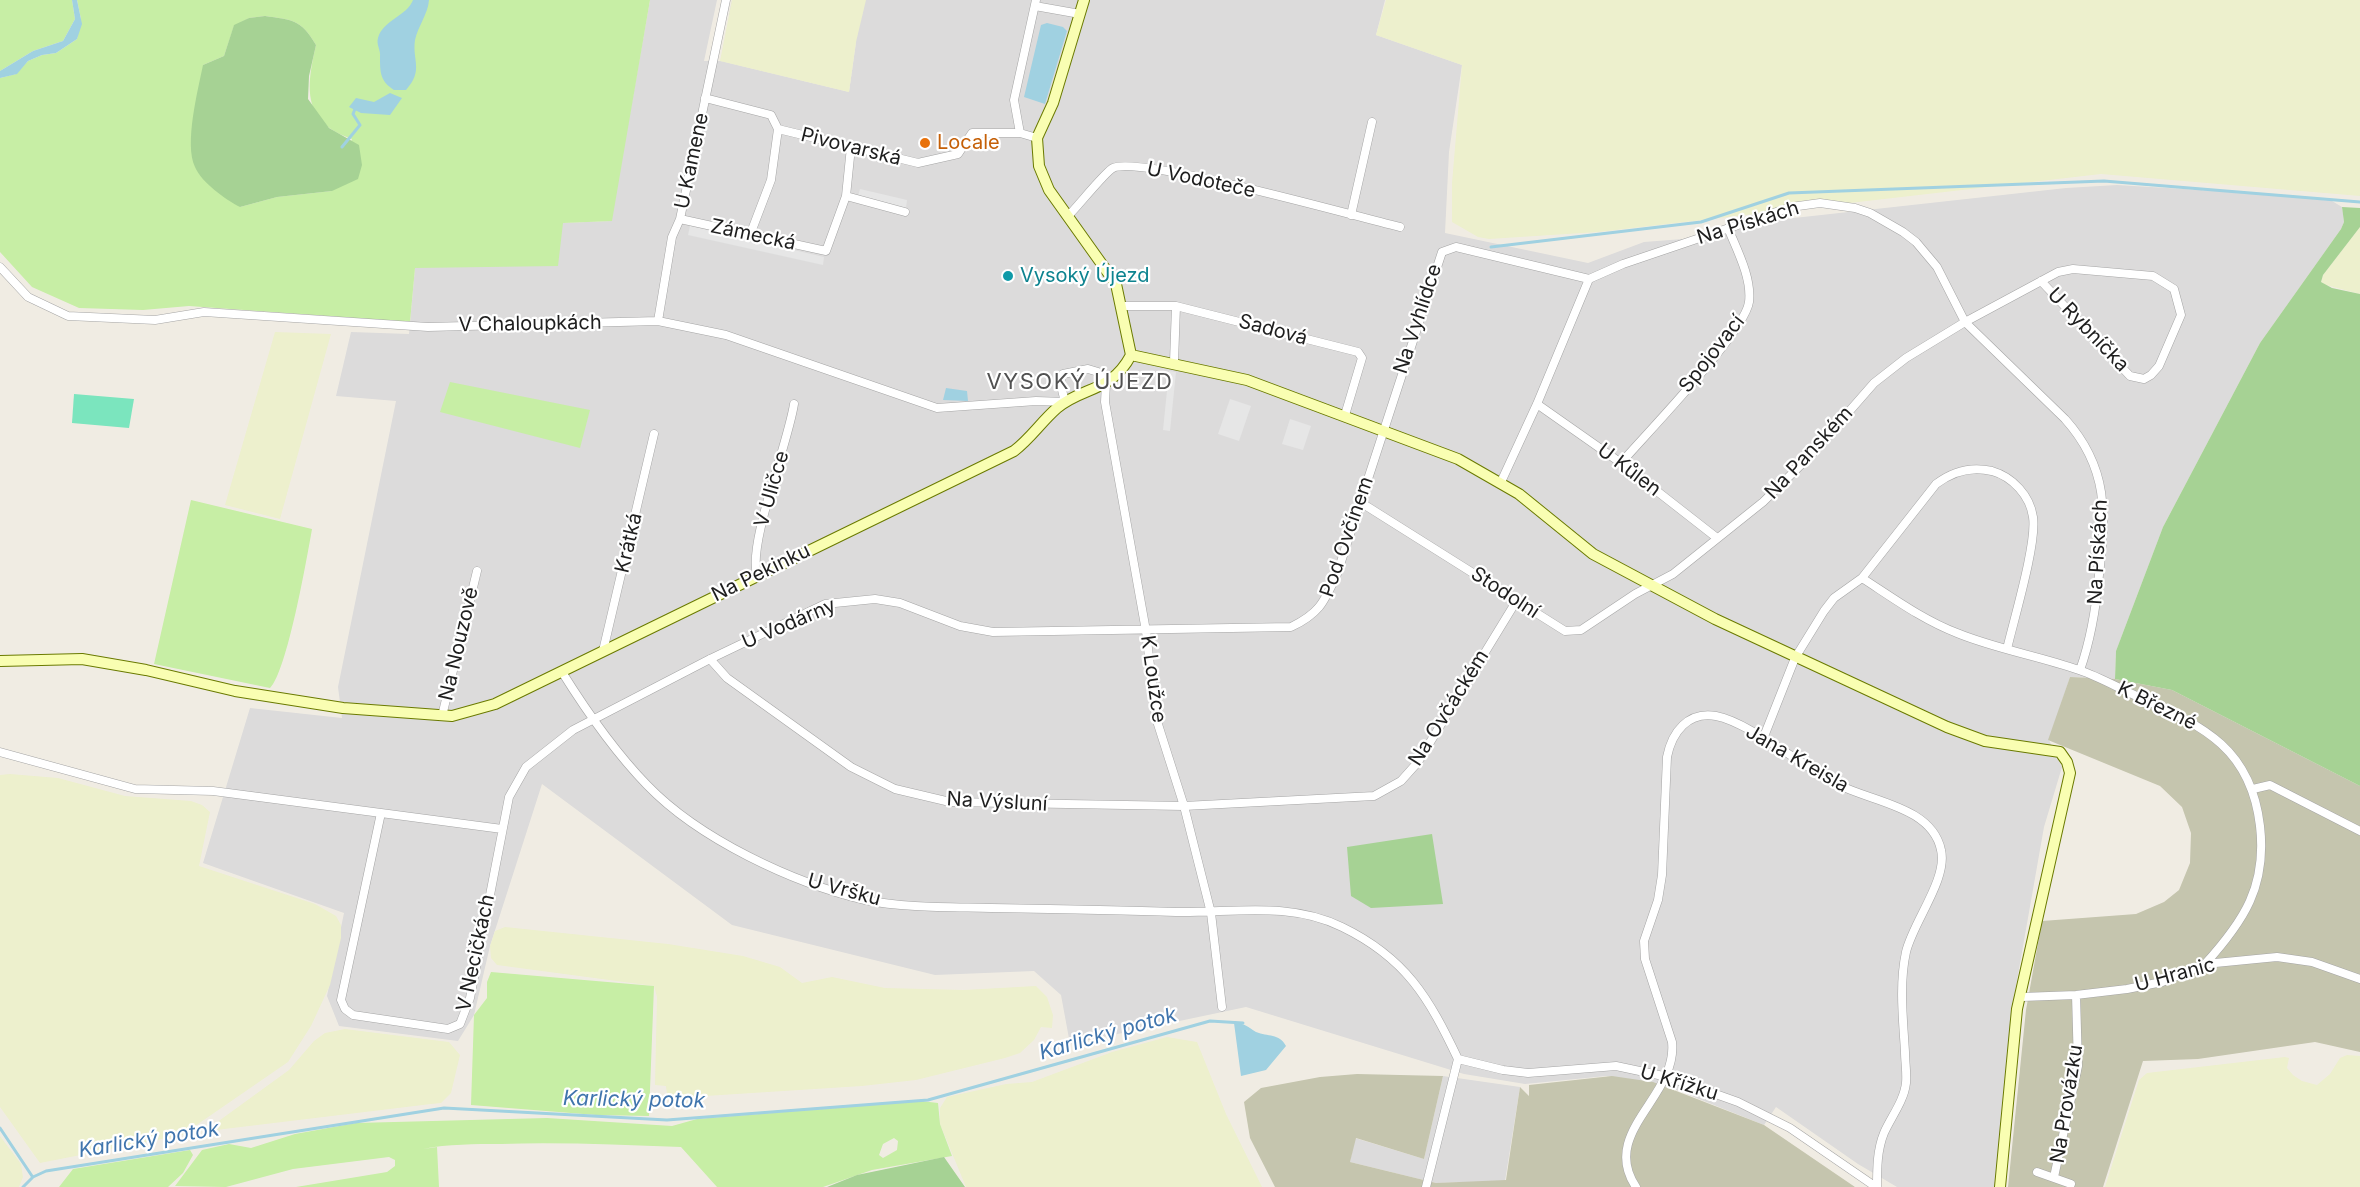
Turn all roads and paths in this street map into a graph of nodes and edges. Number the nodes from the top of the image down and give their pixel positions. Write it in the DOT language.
graph roads {
  1 [pos="726,0"];
  2 [pos="1084,0"];
  3 [pos="1036,3"];
  4 [pos="1080,14"];
  5 [pos="705,98"];
  6 [pos="1372,122"];
  7 [pos="778,129"];
  8 [pos="1020,133"];
  9 [pos="1037,138"];
  10 [pos="851,147"];
  11 [pos="846,196"];
  12 [pos="905,212"];
  13 [pos="1069,215"];
  14 [pos="1351,215"];
  15 [pos="680,219"];
  16 [pos="1400,227"];
  17 [pos="1728,228"];
  18 [pos="750,235"];
  19 [pos="0,267"];
  20 [pos="1589,279"];
  21 [pos="2041,281"];
  22 [pos="1121,306"];
  23 [pos="1176,306"];
  24 [pos="658,321"];
  25 [pos="1965,322"];
  26 [pos="1131,355"];
  27 [pos="1174,362"];
  28 [pos="1106,383"];
  29 [pos="1065,402"];
  30 [pos="794,404"];
  31 [pos="1537,404"];
  32 [pos="1345,415"];
  33 [pos="1383,430"];
  34 [pos="654,434"];
  35 [pos="1622,463"];
  36 [pos="1501,482"];
  37 [pos="1360,502"];
  38 [pos="1717,538"];
  39 [pos="477,571"];
  40 [pos="757,574"];
  41 [pos="1862,578"];
  42 [pos="1652,585"];
  43 [pos="1517,600"];
  44 [pos="1146,631"];
  45 [pos="2007,649"];
  46 [pos="603,651"];
  47 [pos="1795,658"];
  48 [pos="710,659"];
  49 [pos="0,661"];
  50 [pos="2080,670"];
  51 [pos="562,672"];
  52 [pos="442,716"];
  53 [pos="592,720"];
  54 [pos="1763,739"];
  55 [pos="0,752"];
  56 [pos="2253,789"];
  57 [pos="1184,807"];
  58 [pos="381,813"];
  59 [pos="502,828"];
  60 [pos="2360,831"];
  61 [pos="1211,913"];
  62 [pos="2205,964"];
  63 [pos="2360,979"];
  64 [pos="2076,995"];
  65 [pos="2022,997"];
  66 [pos="1222,1007"];
  67 [pos="1458,1059"];
  68 [pos="1668,1077"];
  69 [pos="2037,1172"];
  70 [pos="2054,1178"];
  71 [pos="2071,1184"];
  72 [pos="1426,1187"];
  73 [pos="1636,1187"];
  74 [pos="1877,1187"];
  75 [pos="2000,1187"];
  1 -- 5 [label="street, U Kamene"];
  2 -- 4 [label="street"];
  3 -- 4 [label="street"];
  3 -- 8 [label="street"];
  4 -- 9 [label="street"];
  5 -- 7 [label="street, Pivovarská"];
  5 -- 15 [label="street, U Kamene"];
  6 -- 14 [label="street"];
  7 -- 10 [label="street, Pivovarská"];
  7 -- 18 [label="street, Pivovarská"];
  8 -- 9 [label="street"];
  8 -- 10 [label="street, Pivovarská"];
  9 -- 13 [label="street"];
  10 -- 11 [label="street"];
  11 -- 12 [label="street"];
  11 -- 18 [label="street, Zámecká"];
  13 -- 14 [label="street, U Vodoteče"];
  13 -- 22 [label="street"];
  14 -- 16 [label="street, U Vodoteče"];
  15 -- 18 [label="street, Zámecká"];
  15 -- 24 [label="street, U Kamene"];
  17 -- 20 [label="street, Na Pískách"];
  17 -- 25 [label="street, Na Pískách"];
  17 -- 35 [label="street, Spojovací"];
  19 -- 24 [label="street, V Chaloupkách"];
  20 -- 31 [label="street"];
  20 -- 33 [label="street, Na Vyhlídce"];
  21 -- 21 [label="street, U Rybníčka"];
  21 -- 25 [label="street, U Rybníčka"];
  22 -- 23 [label="street, Sadová"];
  22 -- 26 [label="street"];
  23 -- 27 [label="street"];
  23 -- 32 [label="street, Sadová"];
  24 -- 29 [label="street, V Chaloupkách"];
  25 -- 38 [label="street, Na Panském"];
  25 -- 50 [label="street, Na Pískách"];
  26 -- 27 [label="street"];
  26 -- 28 [label="street"];
  27 -- 32 [label="street"];
  28 -- 29 [label="street"];
  28 -- 29 [label="street"];
  28 -- 44 [label="street, K Loužce"];
  29 -- 40 [label="street, Na Pekinku"];
  30 -- 40 [label="street, V Uličce"];
  31 -- 35 [label="street, U Kůlen"];
  31 -- 36 [label="street"];
  32 -- 33 [label="street"];
  33 -- 36 [label="street"];
  33 -- 37 [label="street, Pod Ovčínem"];
  34 -- 46 [label="street, Krátká"];
  35 -- 38 [label="street, U Kůlen"];
  36 -- 42 [label="street"];
  37 -- 43 [label="street, Stodolní"];
  37 -- 44 [label="street, Pod Ovčínem"];
  38 -- 42 [label="street, Na Panském"];
  39 -- 52 [label="street, Na Nouzově"];
  40 -- 46 [label="street, Na Pekinku"];
  41 -- 45 [label="street, K Březné"];
  41 -- 45 [label="street"];
  41 -- 47 [label="street"];
  42 -- 43 [label="street, Stodolní"];
  42 -- 47 [label="street"];
  43 -- 57 [label="street, Na Ovčáckém"];
  44 -- 48 [label="street, U Vodárny"];
  44 -- 57 [label="street, K Loužce"];
  45 -- 50 [label="street, K Březné"];
  46 -- 51 [label="street, Na Pekinku"];
  47 -- 54 [label="street"];
  47 -- 65 [label="street"];
  48 -- 53 [label="street, U Vodárny"];
  48 -- 57 [label="street, Na Výsluní"];
  49 -- 52 [label="street, Na Pekinku"];
  50 -- 56 [label="street, K Březné"];
  51 -- 52 [label="street, Na Pekinku"];
  51 -- 53 [label="street, U Vršku"];
  53 -- 59 [label="street, U Vodárny"];
  53 -- 61 [label="street, U Vršku"];
  54 -- 68 [label="street, Jana Kreisla"];
  54 -- 74 [label="street, Jana Kreisla"];
  55 -- 58 [label="street"];
  56 -- 60 [label="street"];
  56 -- 62 [label="street, K Březné"];
  57 -- 61 [label="street, K Loužce"];
  58 -- 59 [label="street"];
  58 -- 59 [label="street, V Necičkách"];
  61 -- 66 [label="street, K Loužce"];
  61 -- 67 [label="street, U Vršku"];
  62 -- 63 [label="street, U Hranic"];
  62 -- 64 [label="street, U Hranic"];
  64 -- 65 [label="street, U Hranic"];
  64 -- 70 [label="street, Na Provázku"];
  65 -- 75 [label="street"];
  67 -- 68 [label="street, U Křížku"];
  67 -- 72 [label="street"];
  68 -- 73 [label="street"];
  68 -- 74 [label="street, U Křížku"];
  69 -- 70 [label="street, Na Provázku"];
  70 -- 71 [label="street, Na Provázku"];
}
